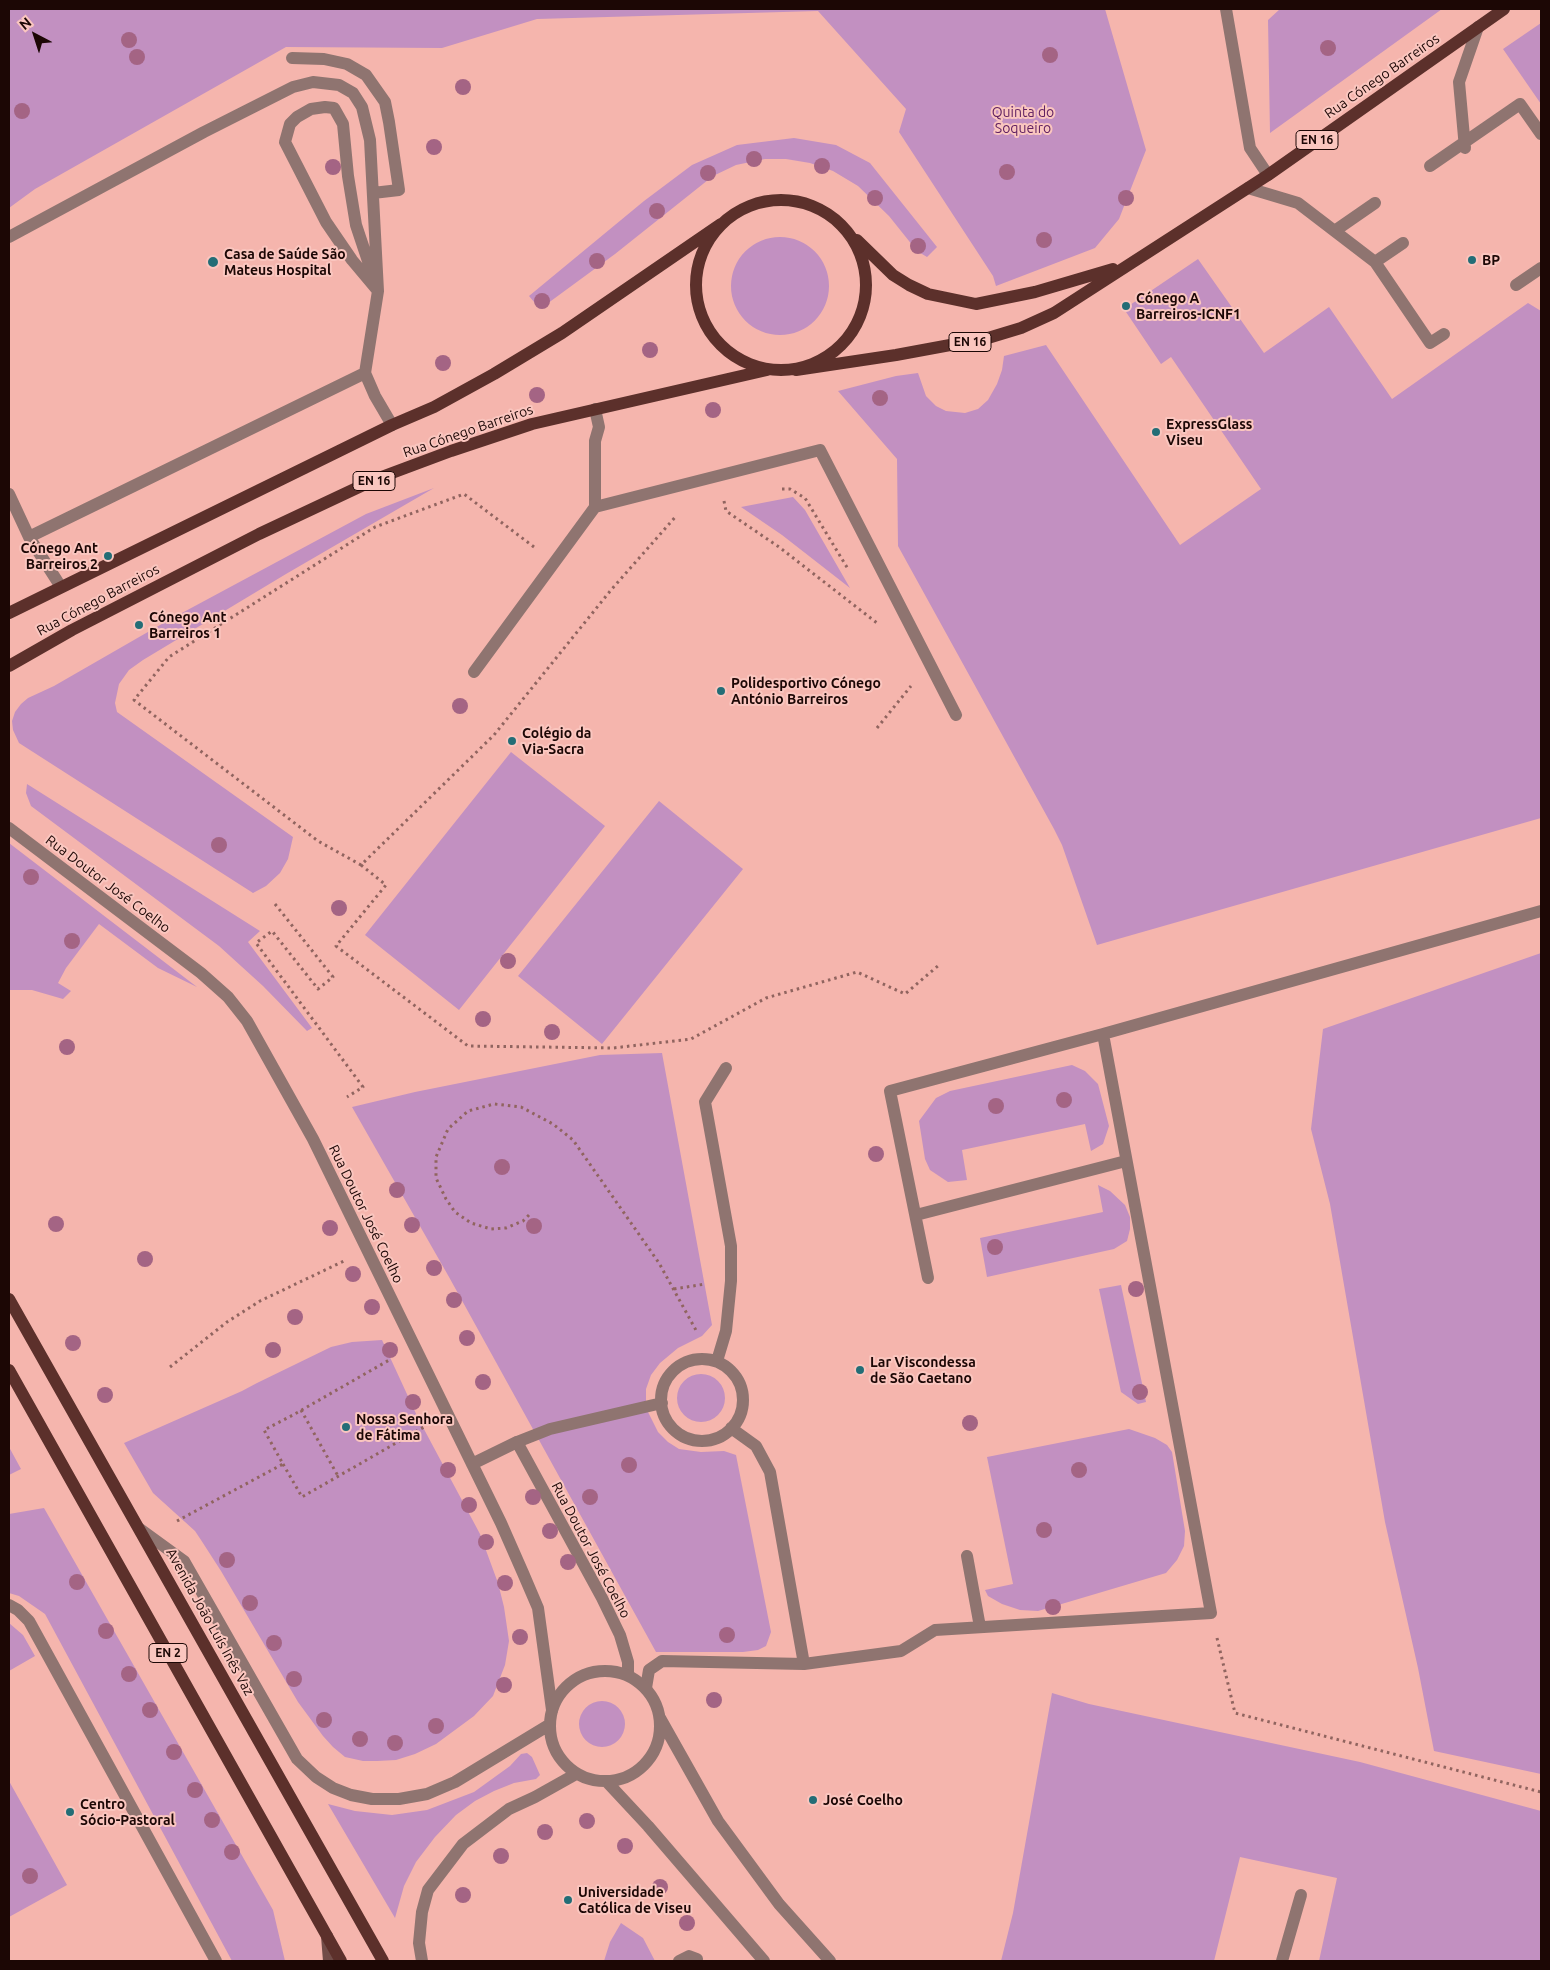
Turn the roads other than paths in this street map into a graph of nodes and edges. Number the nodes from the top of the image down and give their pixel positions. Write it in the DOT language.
graph roads {
  1 [pos="1226,9"];
  2 [pos="1504,9"];
  3 [pos="1478,27"];
  4 [pos="292,58"];
  5 [pos="1541,134"];
  6 [pos="1465,147"];
  7 [pos="1430,166"];
  8 [pos="1268,175"];
  9 [pos="1248,188"];
  10 [pos="373,193"];
  11 [pos="1375,204"];
  12 [pos="721,224"];
  13 [pos="844,227"];
  14 [pos="1336,230"];
  15 [pos="9,238"];
  16 [pos="1403,243"];
  17 [pos="1376,262"];
  18 [pos="1127,265"];
  19 [pos="1541,268"];
  20 [pos="1516,285"];
  21 [pos="378,291"];
  22 [pos="1444,334"];
  23 [pos="767,370"];
  24 [pos="796,370"];
  25 [pos="365,372"];
  26 [pos="595,409"];
  27 [pos="392,426"];
  28 [pos="9,494"];
  29 [pos="595,507"];
  30 [pos="28,537"];
  31 [pos="61,586"];
  32 [pos="9,613"];
  33 [pos="9,666"];
  34 [pos="474,672"];
  35 [pos="956,715"];
  36 [pos="9,828"];
  37 [pos="1541,911"];
  38 [pos="1103,1034"];
  39 [pos="726,1068"];
  40 [pos="1126,1161"];
  41 [pos="916,1215"];
  42 [pos="928,1278"];
  43 [pos="9,1299"];
  44 [pos="715,1361"];
  45 [pos="9,1370"];
  46 [pos="662,1403"];
  47 [pos="731,1428"];
  48 [pos="517,1442"];
  49 [pos="472,1464"];
  50 [pos="140,1528"];
  51 [pos="966,1556"];
  52 [pos="9,1605"];
  53 [pos="980,1627"];
  54 [pos="804,1664"];
  55 [pos="628,1675"];
  56 [pos="646,1688"];
  57 [pos="552,1710"];
  58 [pos="660,1718"];
  59 [pos="550,1724"];
  60 [pos="576,1774"];
  61 [pos="607,1782"];
  62 [pos="1301,1895"];
  63 [pos="326,1936"];
  64 [pos="697,1959"];
  65 [pos="216,1961"];
  66 [pos="328,1961"];
  67 [pos="341,1961"];
  68 [pos="383,1961"];
  69 [pos="422,1961"];
  70 [pos="679,1961"];
  71 [pos="764,1961"];
  72 [pos="830,1961"];
  73 [pos="1282,1961"];
  1 -- 8 [label="street"];
  2 -- 3 [label="main road, Rua Cónego Barreiros / EN 16"];
  3 -- 6 [label="street"];
  3 -- 8 [label="main road, Rua Cónego Barreiros / EN 16"];
  4 -- 10 [label="street"];
  5 -- 6 [label="street"];
  6 -- 7 [label="street"];
  8 -- 9 [label="main road, Rua Cónego Barreiros / EN 16"];
  9 -- 14 [label="street"];
  9 -- 18 [label="main road, Rua Cónego Barreiros / EN 16"];
  10 -- 15 [label="street"];
  10 -- 21 [label="street"];
  11 -- 14 [label="street"];
  12 -- 13 [label="main road, EN 16"];
  12 -- 23 [label="main road, EN 16"];
  12 -- 27 [label="main road, Rua Cónego Barreiros / EN 16"];
  13 -- 18 [label="main road, Rua Cónego Barreiros / EN 16"];
  13 -- 24 [label="main road, EN 16"];
  14 -- 17 [label="street"];
  16 -- 17 [label="street"];
  17 -- 22 [label="street"];
  18 -- 24 [label="main road, Rua Cónego Barreiros / EN 16"];
  19 -- 20 [label="street"];
  21 -- 21 [label="street"];
  21 -- 25 [label="street"];
  23 -- 24 [label="main road, EN 16"];
  23 -- 26 [label="main road, Rua Cónego Barreiros / EN 16"];
  25 -- 27 [label="street"];
  25 -- 30 [label="street"];
  26 -- 29 [label="street"];
  26 -- 33 [label="main road, Rua Cónego Barreiros / EN 16"];
  27 -- 31 [label="main road, Rua Cónego Barreiros / EN 16"];
  28 -- 30 [label="street"];
  29 -- 34 [label="street"];
  29 -- 35 [label="street"];
  30 -- 31 [label="street"];
  31 -- 32 [label="main road, Rua Cónego Barreiros / EN 16"];
  36 -- 49 [label="street, Rua Doutor José Coelho"];
  37 -- 38 [label="street"];
  38 -- 40 [label="street"];
  38 -- 41 [label="street"];
  39 -- 44 [label="street"];
  40 -- 41 [label="street"];
  40 -- 53 [label="street"];
  41 -- 42 [label="street"];
  43 -- 50 [label="main road, Avenida João Luís Inês Vaz / EN 2"];
  44 -- 46 [label="street"];
  44 -- 47 [label="street"];
  45 -- 63 [label="main road, EN 2"];
  46 -- 47 [label="street"];
  46 -- 48 [label="street"];
  47 -- 54 [label="street"];
  48 -- 49 [label="street"];
  48 -- 55 [label="street, Rua Doutor José Coelho"];
  49 -- 57 [label="street, Rua Doutor José Coelho"];
  50 -- 59 [label="street"];
  50 -- 68 [label="main road, Avenida João Luís Inês Vaz / EN 2"];
  51 -- 53 [label="street"];
  52 -- 65 [label="street"];
  53 -- 54 [label="street"];
  54 -- 56 [label="street"];
  55 -- 56 [label="street"];
  55 -- 57 [label="street"];
  56 -- 58 [label="street"];
  57 -- 59 [label="street"];
  58 -- 61 [label="street"];
  58 -- 72 [label="street"];
  59 -- 60 [label="street"];
  60 -- 61 [label="street"];
  60 -- 69 [label="street"];
  61 -- 71 [label="street"];
  62 -- 73 [label="street"];
  63 -- 66 [label="main road"];
  63 -- 67 [label="main road, EN 2"];
  64 -- 70 [label="street"];
}
